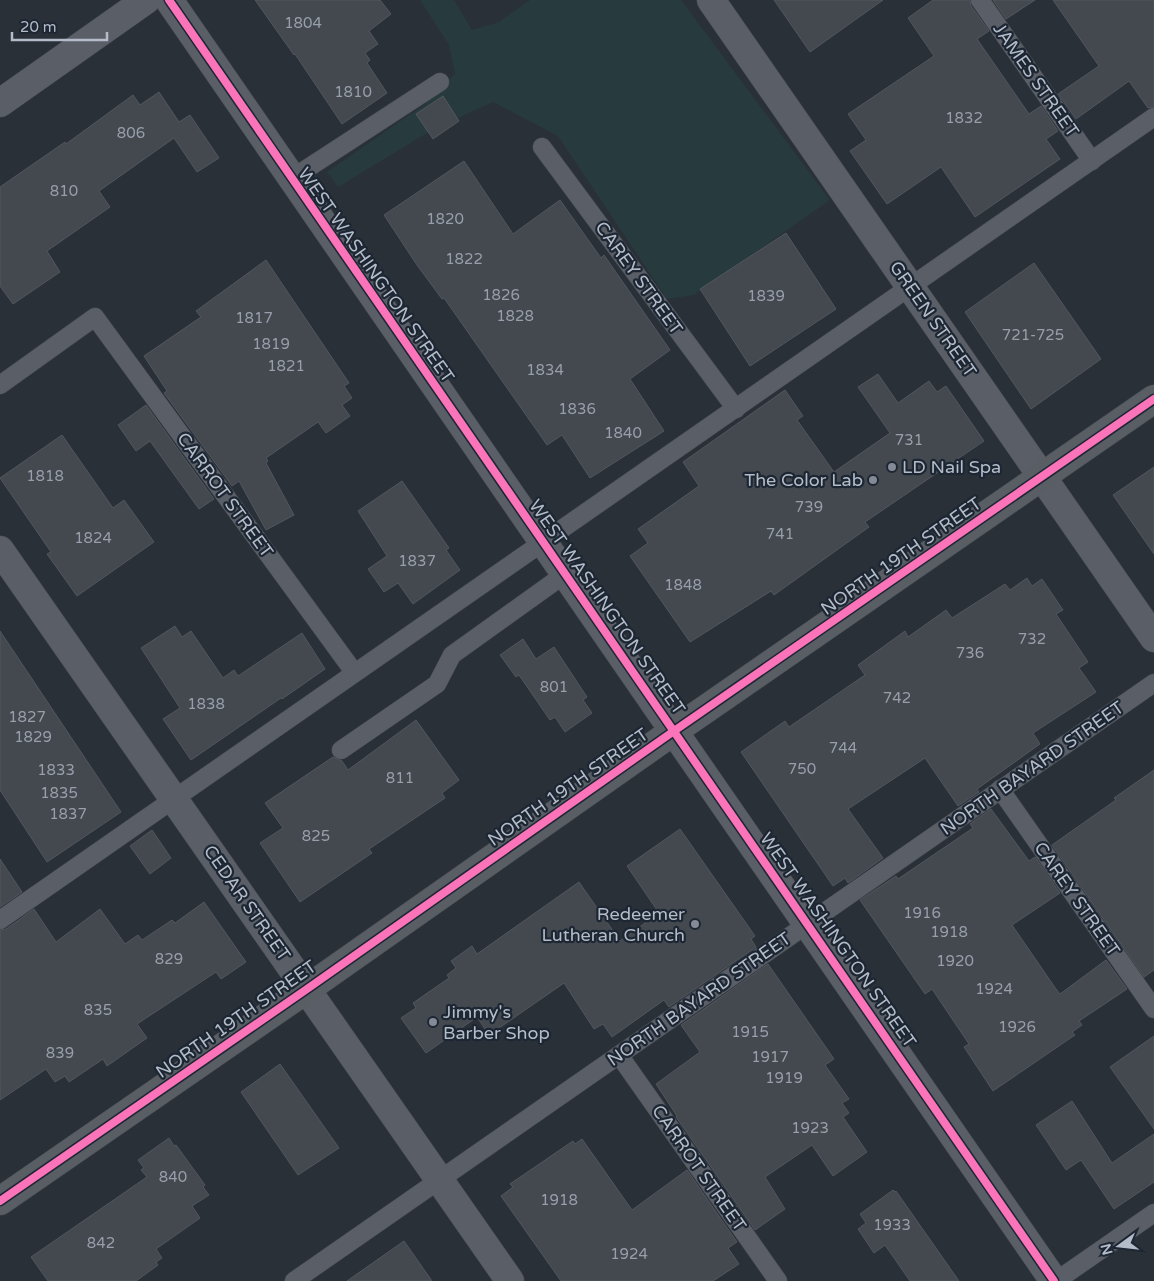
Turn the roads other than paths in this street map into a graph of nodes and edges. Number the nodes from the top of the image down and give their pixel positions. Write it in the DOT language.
graph roads {
  1 [pos="146,0"];
  2 [pos="170,0"];
  3 [pos="712,0"];
  4 [pos="980,0"];
  5 [pos="440,82"];
  6 [pos="0,103"];
  7 [pos="1154,117"];
  8 [pos="542,147"];
  9 [pos="1092,161"];
  10 [pos="291,179"];
  11 [pos="911,288"];
  12 [pos="0,385"];
  13 [pos="1154,399"];
  14 [pos="736,408"];
  15 [pos="1042,477"];
  16 [pos="543,541"];
  17 [pos="0,550"];
  18 [pos="566,574"];
  19 [pos="1154,638"];
  20 [pos="354,672"];
  21 [pos="1154,683"];
  22 [pos="674,731"];
  23 [pos="341,750"];
  24 [pos="1000,789"];
  25 [pos="174,799"];
  26 [pos="0,920"];
  27 [pos="808,923"];
  28 [pos="307,989"];
  29 [pos="1154,1009"];
  30 [pos="619,1055"];
  31 [pos="440,1179"];
  32 [pos="0,1201"];
  33 [pos="1154,1213"];
  34 [pos="294,1281"];
  35 [pos="510,1281"];
  36 [pos="778,1281"];
  37 [pos="1055,1281"];
  1 -- 6 [label="street"];
  2 -- 10 [label="street, WEST WASHINGTON STREET"];
  3 -- 11 [label="street, GREEN STREET"];
  4 -- 9 [label="lane, JAMES STREET"];
  5 -- 10 [label="lane"];
  7 -- 9 [label="lane"];
  8 -- 14 [label="lane, CAREY STREET"];
  9 -- 11 [label="lane"];
  10 -- 16 [label="street, WEST WASHINGTON STREET"];
  11 -- 14 [label="lane"];
  11 -- 15 [label="street, GREEN STREET"];
  12 -- 20 [label="lane, CARROT STREET"];
  13 -- 15 [label="street, NORTH 19TH STREET"];
  14 -- 16 [label="lane"];
  15 -- 19 [label="street, GREEN STREET"];
  15 -- 22 [label="street, NORTH 19TH STREET"];
  16 -- 18 [label="street, WEST WASHINGTON STREET"];
  16 -- 20 [label="lane"];
  17 -- 25 [label="street, CEDAR STREET"];
  18 -- 22 [label="street, WEST WASHINGTON STREET"];
  18 -- 23 [label="lane"];
  20 -- 25 [label="lane"];
  21 -- 24 [label="lane, NORTH BAYARD STREET"];
  22 -- 27 [label="street, WEST WASHINGTON STREET"];
  22 -- 28 [label="street, NORTH 19TH STREET"];
  24 -- 27 [label="lane, NORTH BAYARD STREET"];
  24 -- 29 [label="lane, CAREY STREET"];
  25 -- 26 [label="lane"];
  25 -- 28 [label="street, CEDAR STREET"];
  27 -- 30 [label="lane, NORTH BAYARD STREET"];
  27 -- 37 [label="street, WEST WASHINGTON STREET"];
  28 -- 31 [label="street, CEDAR STREET"];
  28 -- 32 [label="street, NORTH 19TH STREET"];
  30 -- 31 [label="lane, NORTH BAYARD STREET"];
  30 -- 36 [label="lane, CARROT STREET"];
  31 -- 34 [label="lane, NORTH BAYARD STREET"];
  31 -- 35 [label="street, CEDAR STREET"];
  33 -- 37 [label="lane"];
}
